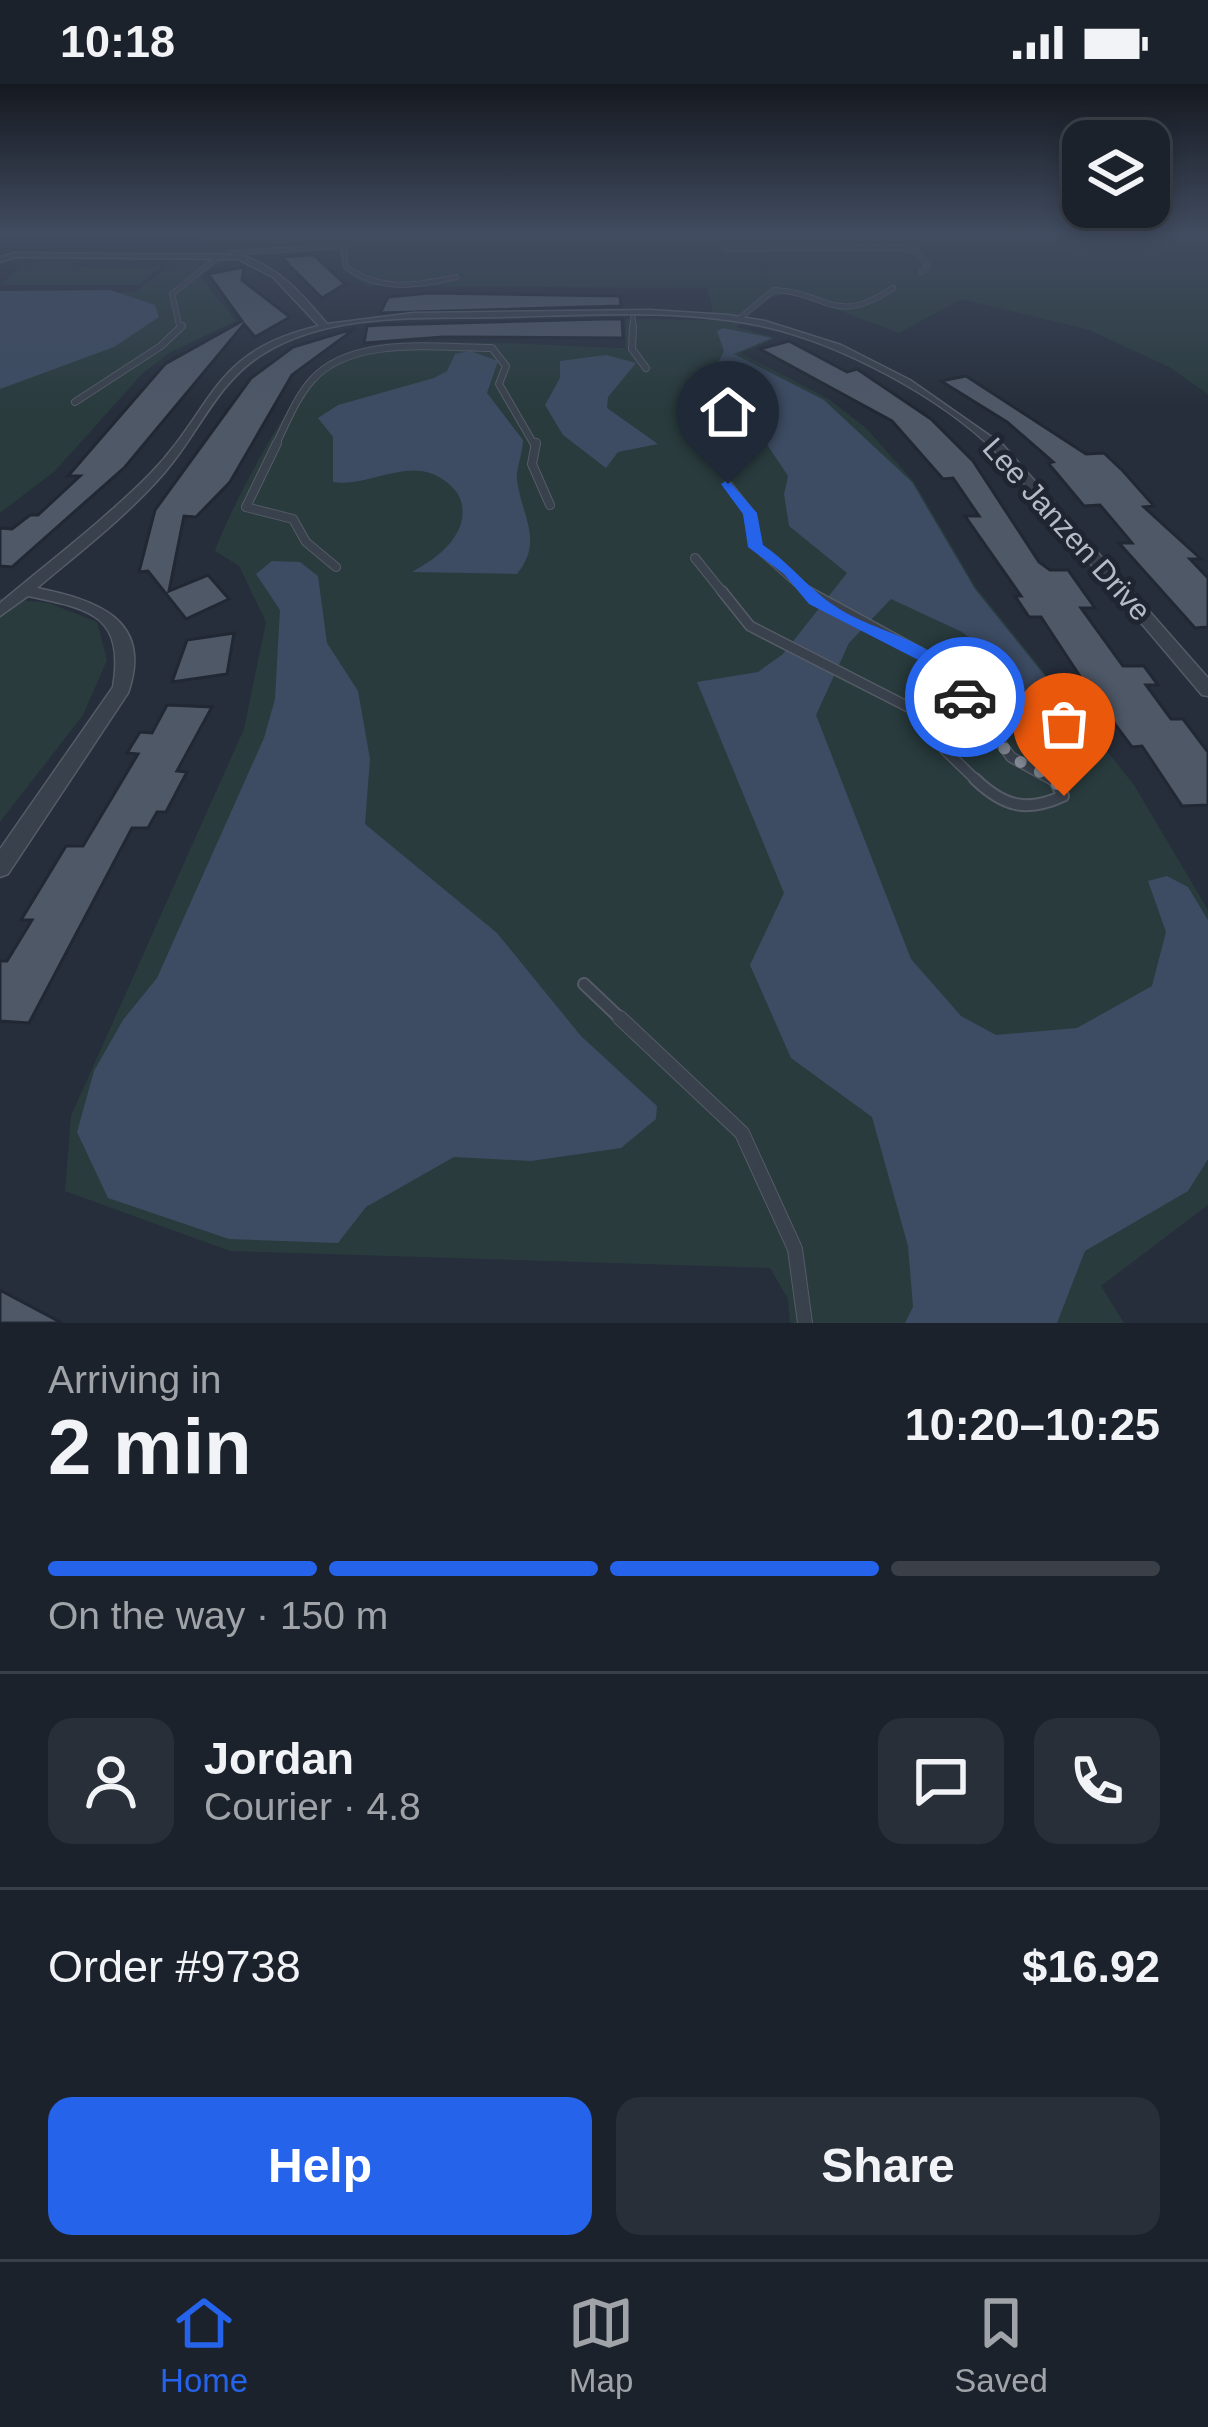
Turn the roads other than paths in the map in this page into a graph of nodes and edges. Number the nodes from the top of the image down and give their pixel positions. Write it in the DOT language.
graph roads {
  1 [pos="173,293"];
  2 [pos="292,293"];
  3 [pos="764,293"];
  4 [pos="801,293"];
  5 [pos="886,293"];
  6 [pos="633,318"];
  7 [pos="740,318"];
  8 [pos="325,327"];
  9 [pos="646,368"];
  10 [pos="74,402"];
  11 [pos="728,484"];
  12 [pos="550,505"];
  13 [pos="695,558"];
  14 [pos="337,567"];
  15 [pos="24,590"];
  16 [pos="0,610"];
  17 [pos="1208,690"];
  18 [pos="0,867"];
  19 [pos="584,984"];
  20 [pos="805,1323"];
  1 -- 10 [label="lane"];
  2 -- 8 [label="street"];
  3 -- 7 [label="lane"];
  4 -- 5 [label="lane"];
  6 -- 9 [label="lane"];
  8 -- 15 [label="street, Lee Janzen Drive"];
  8 -- 17 [label="street, Lee Janzen Drive"];
  11 -- 13 [label="lane"];
  12 -- 14 [label="lane"];
  15 -- 16 [label="street, Lee Janzen Drive"];
  15 -- 18 [label="street"];
  19 -- 20 [label="lane"];
}
